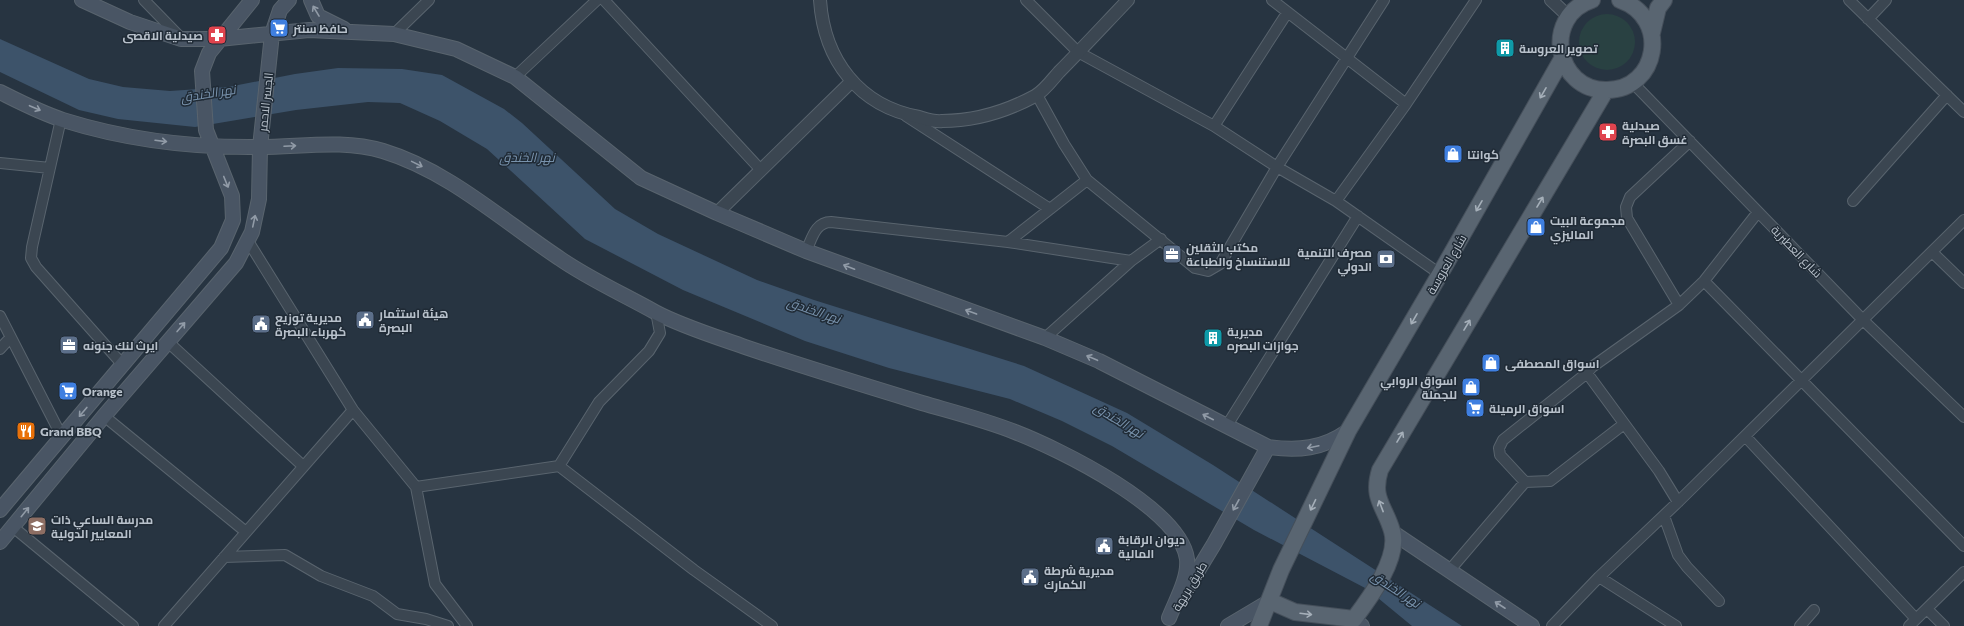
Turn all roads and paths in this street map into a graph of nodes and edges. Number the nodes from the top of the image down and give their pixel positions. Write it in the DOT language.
graph roads {
  1 [pos="82,0"];
  2 [pos="144,0"];
  3 [pos="252,0"];
  4 [pos="289,0"];
  5 [pos="311,0"];
  6 [pos="429,0"];
  7 [pos="597,0"];
  8 [pos="604,0"];
  9 [pos="820,0"];
  10 [pos="1026,0"];
  11 [pos="1128,0"];
  12 [pos="1272,0"];
  13 [pos="1384,0"];
  14 [pos="1476,0"];
  15 [pos="1551,0"];
  16 [pos="1592,0"];
  17 [pos="1620,0"];
  18 [pos="1664,0"];
  19 [pos="1849,0"];
  20 [pos="1886,0"];
  21 [pos="1287,13"];
  22 [pos="1568,16"];
  23 [pos="1868,19"];
  24 [pos="350,32"];
  25 [pos="1652,33"];
  26 [pos="272,34"];
  27 [pos="394,34"];
  28 [pos="181,39"];
  29 [pos="219,39"];
  30 [pos="1078,52"];
  31 [pos="1346,57"];
  32 [pos="1562,59"];
  33 [pos="515,77"];
  34 [pos="851,82"];
  35 [pos="1632,82"];
  36 [pos="1606,90"];
  37 [pos="0,92"];
  38 [pos="1037,95"];
  39 [pos="1947,95"];
  40 [pos="1406,104"];
  41 [pos="1964,112"];
  42 [pos="903,114"];
  43 [pos="61,119"];
  44 [pos="1214,126"];
  45 [pos="1690,141"];
  46 [pos="212,146"];
  47 [pos="260,147"];
  48 [pos="0,163"];
  49 [pos="1277,167"];
  50 [pos="50,168"];
  51 [pos="761,170"];
  52 [pos="1087,180"];
  53 [pos="1336,201"];
  54 [pos="1853,201"];
  55 [pos="1050,209"];
  56 [pos="1758,212"];
  57 [pos="717,213"];
  58 [pos="1358,216"];
  59 [pos="1964,220"];
  60 [pos="1162,239"];
  61 [pos="248,241"];
  62 [pos="1008,242"];
  63 [pos="806,251"];
  64 [pos="1932,252"];
  65 [pos="1131,261"];
  66 [pos="1440,274"];
  67 [pos="1704,281"];
  68 [pos="1964,283"];
  69 [pos="1679,305"];
  70 [pos="656,312"];
  71 [pos="0,316"];
  72 [pos="1863,320"];
  73 [pos="10,338"];
  74 [pos="1045,338"];
  75 [pos="168,342"];
  76 [pos="0,349"];
  77 [pos="125,360"];
  78 [pos="143,371"];
  79 [pos="1587,373"];
  80 [pos="1802,380"];
  81 [pos="353,410"];
  82 [pos="104,416"];
  83 [pos="1964,417"];
  84 [pos="1624,424"];
  85 [pos="1226,427"];
  86 [pos="1348,431"];
  87 [pos="1745,436"];
  88 [pos="62,437"];
  89 [pos="1268,447"];
  90 [pos="303,466"];
  91 [pos="560,466"];
  92 [pos="1525,482"];
  93 [pos="416,487"];
  94 [pos="1678,502"];
  95 [pos="0,510"];
  96 [pos="0,516"];
  97 [pos="1664,516"];
  98 [pos="13,527"];
  99 [pos="246,532"];
  100 [pos="1392,532"];
  101 [pos="0,542"];
  102 [pos="1964,546"];
  103 [pos="224,557"];
  104 [pos="1449,572"];
  105 [pos="1964,572"];
  106 [pos="1599,577"];
  107 [pos="1270,601"];
  108 [pos="1719,601"];
  109 [pos="1927,609"];
  110 [pos="1814,610"];
  111 [pos="1166,622"];
  112 [pos="1912,622"];
  113 [pos="1358,623"];
  114 [pos="165,625"];
  115 [pos="463,625"];
  116 [pos="768,625"];
  117 [pos="133,626"];
  118 [pos="448,626"];
  119 [pos="1228,626"];
  120 [pos="1259,626"];
  121 [pos="1338,626"];
  122 [pos="1532,626"];
  123 [pos="1552,626"];
  124 [pos="1676,626"];
  125 [pos="1800,626"];
  126 [pos="1944,626"];
  1 -- 28 [label="main road"];
  2 -- 28 [label="street"];
  3 -- 29 [label="main road"];
  4 -- 26 [label="main road, الجسر الاحمر"];
  24 -- 5 [label="main road, one-way"];
  6 -- 27 [label="street"];
  7 -- 33 [label="street"];
  8 -- 51 [label="street"];
  9 -- 34 [label="street"];
  10 -- 30 [label="street"];
  11 -- 30 [label="street"];
  12 -- 21 [label="street"];
  13 -- 31 [label="street"];
  14 -- 40 [label="street"];
  15 -- 22 [label="street"];
  16 -- 22 [label="main road"];
  17 -- 25 [label="main road"];
  18 -- 25 [label="main road"];
  19 -- 23 [label="street"];
  20 -- 23 [label="street"];
  21 -- 31 [label="street"];
  21 -- 44 [label="street"];
  22 -- 32 [label="main road"];
  23 -- 39 [label="street"];
  24 -- 26 [label="main road"];
  24 -- 27 [label="main road"];
  25 -- 35 [label="main road"];
  26 -- 29 [label="main road"];
  26 -- 47 [label="main road, الجسر الاحمر"];
  27 -- 33 [label="main road"];
  28 -- 29 [label="main road"];
  29 -- 46 [label="main road"];
  30 -- 38 [label="street"];
  30 -- 44 [label="street"];
  31 -- 40 [label="street"];
  31 -- 49 [label="street"];
  32 -- 36 [label="main road"];
  32 -- 66 [label="main road, شارع العروسة, one-way"];
  33 -- 57 [label="main road"];
  34 -- 42 [label="street"];
  34 -- 51 [label="street"];
  35 -- 36 [label="main road"];
  35 -- 45 [label="street, شارع العطيرية"];
  100 -- 36 [label="main road, one-way"];
  37 -- 43 [label="main road, one-way"];
  38 -- 42 [label="street"];
  38 -- 52 [label="street"];
  39 -- 41 [label="street"];
  39 -- 54 [label="street"];
  40 -- 53 [label="street"];
  42 -- 55 [label="street"];
  43 -- 46 [label="main road, one-way"];
  43 -- 50 [label="street"];
  44 -- 49 [label="street"];
  45 -- 56 [label="street, شارع العطيرية"];
  45 -- 69 [label="street"];
  46 -- 47 [label="main road"];
  46 -- 77 [label="main road, one-way"];
  61 -- 47 [label="main road, الجسر الاحمر, one-way"];
  47 -- 70 [label="main road, one-way"];
  48 -- 50 [label="street"];
  49 -- 53 [label="street"];
  49 -- 60 [label="street"];
  50 -- 77 [label="street"];
  51 -- 57 [label="street"];
  52 -- 55 [label="street"];
  52 -- 60 [label="street"];
  53 -- 58 [label="street"];
  55 -- 62 [label="street"];
  56 -- 67 [label="street"];
  56 -- 72 [label="street, شارع العطيرية"];
  57 -- 63 [label="main road"];
  58 -- 66 [label="street"];
  58 -- 85 [label="street"];
  59 -- 64 [label="street"];
  60 -- 65 [label="street"];
  75 -- 61 [label="main road, الجسر الاحمر, one-way"];
  61 -- 81 [label="street"];
  62 -- 63 [label="street"];
  62 -- 65 [label="street"];
  74 -- 63 [label="main road, one-way"];
  64 -- 68 [label="street"];
  64 -- 72 [label="street"];
  65 -- 74 [label="street"];
  66 -- 86 [label="main road, شارع العروسة, one-way"];
  67 -- 69 [label="street"];
  67 -- 80 [label="street"];
  69 -- 79 [label="street"];
  70 -- 91 [label="street"];
  70 -- 111 [label="main road"];
  71 -- 73 [label="street"];
  72 -- 80 [label="street"];
  72 -- 83 [label="street, شارع العطيرية"];
  73 -- 76 [label="street"];
  73 -- 88 [label="street"];
  85 -- 74 [label="main road, one-way"];
  75 -- 78 [label="main road, الجسر الاحمر"];
  75 -- 90 [label="street"];
  77 -- 78 [label="main road"];
  77 -- 88 [label="main road, one-way"];
  78 -- 82 [label="main road, الجسر الاحمر"];
  79 -- 84 [label="street"];
  79 -- 92 [label="street"];
  80 -- 87 [label="street"];
  80 -- 102 [label="street"];
  81 -- 90 [label="street"];
  81 -- 93 [label="street"];
  98 -- 82 [label="main road, الجسر الاحمر, one-way"];
  82 -- 99 [label="street"];
  84 -- 92 [label="street"];
  84 -- 94 [label="street"];
  85 -- 89 [label="main road"];
  86 -- 89 [label="main road, one-way"];
  86 -- 107 [label="main road, شارع العروسة, one-way"];
  87 -- 94 [label="street"];
  87 -- 112 [label="street"];
  88 -- 95 [label="main road"];
  89 -- 111 [label="main road, طريق بريهة, one-way"];
  90 -- 99 [label="street"];
  91 -- 93 [label="street"];
  91 -- 116 [label="street"];
  92 -- 104 [label="street"];
  93 -- 115 [label="street"];
  94 -- 97 [label="street"];
  96 -- 98 [label="main road"];
  97 -- 106 [label="street"];
  97 -- 108 [label="street"];
  98 -- 101 [label="main road, الجسر الاحمر"];
  98 -- 117 [label="street"];
  99 -- 103 [label="street"];
  100 -- 104 [label="main road"];
  100 -- 113 [label="main road"];
  103 -- 114 [label="street"];
  103 -- 118 [label="street"];
  122 -- 104 [label="main road, one-way"];
  105 -- 109 [label="street"];
  106 -- 123 [label="street"];
  106 -- 124 [label="street"];
  107 -- 113 [label="main road, one-way"];
  107 -- 119 [label="main road"];
  107 -- 120 [label="main road, شارع العروسة"];
  109 -- 112 [label="street"];
  109 -- 126 [label="street"];
  110 -- 125 [label="street"];
  113 -- 121 [label="main road"];
}
